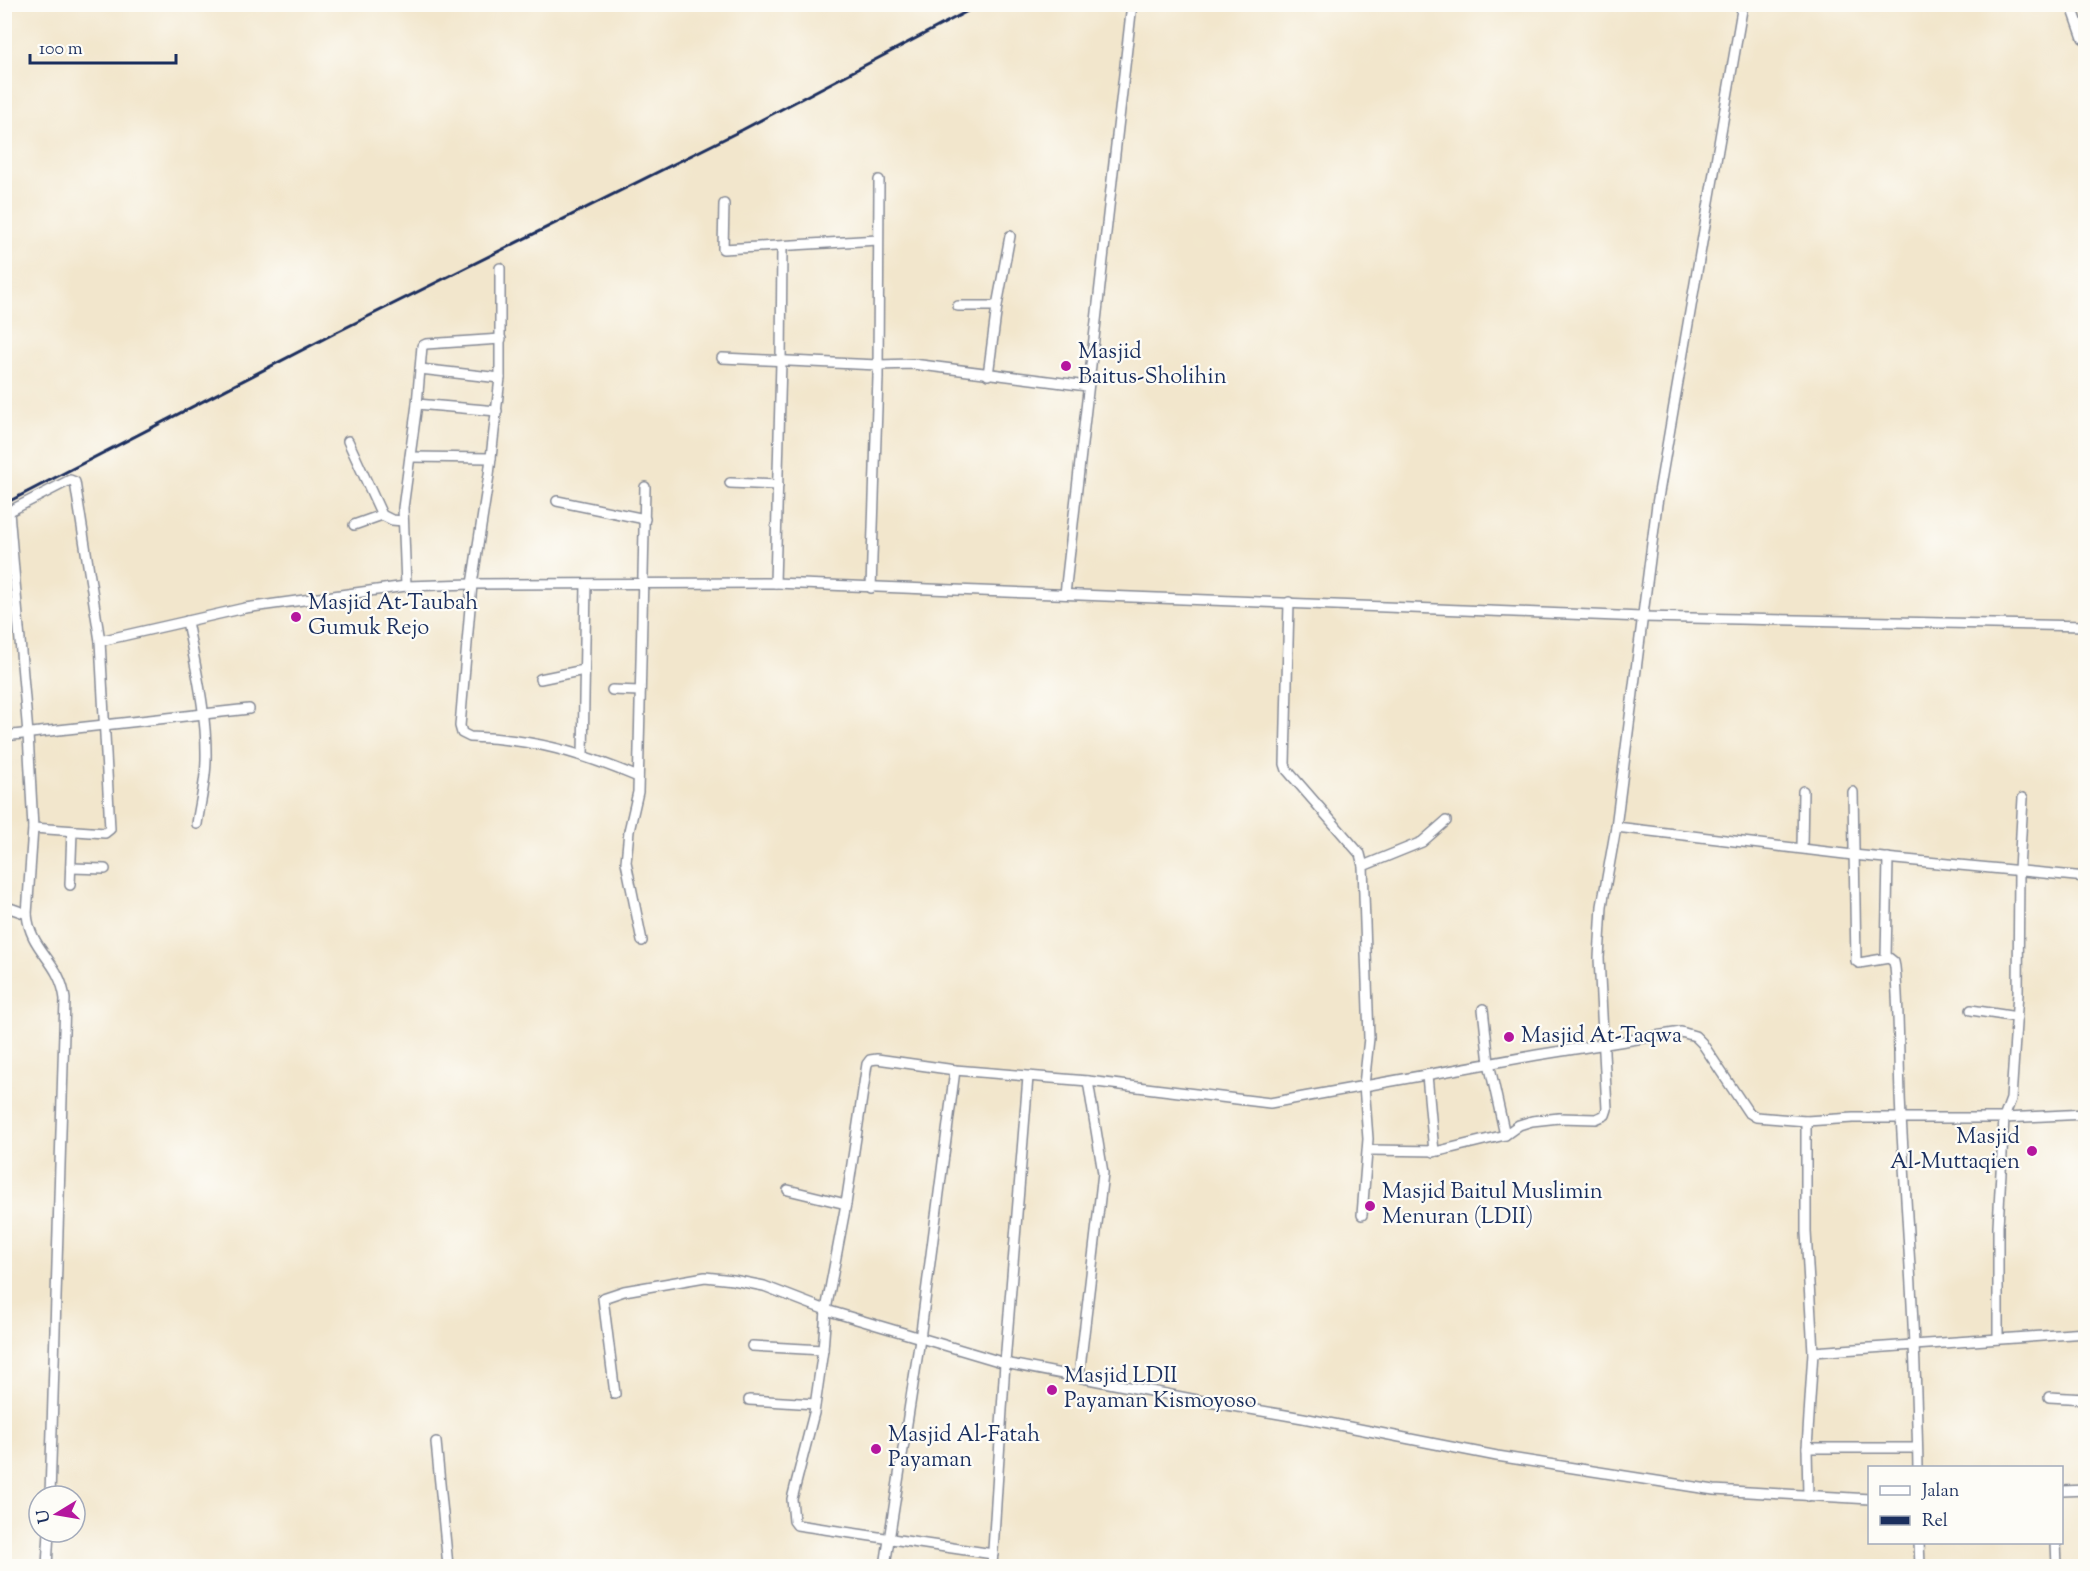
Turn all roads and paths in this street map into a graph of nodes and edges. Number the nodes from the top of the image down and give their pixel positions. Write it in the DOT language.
graph roads {
  1 [pos="1132,4"];
  2 [pos="1743,4"];
  3 [pos="2071,4"];
  4 [pos="2083,38"];
  5 [pos="879,180"];
  6 [pos="724,204"];
  7 [pos="1010,236"];
  8 [pos="878,240"];
  9 [pos="782,247"];
  10 [pos="500,268"];
  11 [pos="958,306"];
  12 [pos="997,306"];
  13 [pos="501,339"];
  14 [pos="722,358"];
  15 [pos="781,362"];
  16 [pos="878,365"];
  17 [pos="420,369"];
  18 [pos="988,375"];
  19 [pos="500,378"];
  20 [pos="1087,386"];
  21 [pos="417,404"];
  22 [pos="497,411"];
  23 [pos="348,441"];
  24 [pos="410,457"];
  25 [pos="491,458"];
  26 [pos="730,483"];
  27 [pos="778,485"];
  28 [pos="645,487"];
  29 [pos="556,501"];
  30 [pos="7,513"];
  31 [pos="382,515"];
  32 [pos="645,519"];
  33 [pos="403,522"];
  34 [pos="354,525"];
  35 [pos="643,583"];
  36 [pos="775,583"];
  37 [pos="472,584"];
  38 [pos="586,584"];
  39 [pos="406,586"];
  40 [pos="871,588"];
  41 [pos="1065,594"];
  42 [pos="1289,602"];
  43 [pos="1642,617"];
  44 [pos="187,621"];
  45 [pos="2085,626"];
  46 [pos="100,641"];
  47 [pos="585,670"];
  48 [pos="540,679"];
  49 [pos="612,690"];
  50 [pos="640,691"];
  51 [pos="249,709"];
  52 [pos="204,714"];
  53 [pos="105,725"];
  54 [pos="28,734"];
  55 [pos="4,736"];
  56 [pos="583,755"];
  57 [pos="638,777"];
  58 [pos="1803,791"];
  59 [pos="1853,792"];
  60 [pos="2023,798"];
  61 [pos="1446,821"];
  62 [pos="197,824"];
  63 [pos="33,826"];
  64 [pos="1616,827"];
  65 [pos="72,831"];
  66 [pos="1802,848"];
  67 [pos="1853,855"];
  68 [pos="1888,858"];
  69 [pos="1363,866"];
  70 [pos="71,868"];
  71 [pos="105,869"];
  72 [pos="2019,870"];
  73 [pos="2085,877"];
  74 [pos="70,885"];
  75 [pos="4,906"];
  76 [pos="27,914"];
  77 [pos="642,941"];
  78 [pos="1886,958"];
  79 [pos="1483,1009"];
  80 [pos="1971,1010"];
  81 [pos="2017,1017"];
  82 [pos="1603,1045"];
  83 [pos="1489,1063"];
  84 [pos="955,1070"];
  85 [pos="1427,1075"];
  86 [pos="1028,1077"];
  87 [pos="1088,1081"];
  88 [pos="1364,1085"];
  89 [pos="2085,1114"];
  90 [pos="1901,1117"];
  91 [pos="2004,1118"];
  92 [pos="1806,1121"];
  93 [pos="1505,1135"];
  94 [pos="1368,1150"];
  95 [pos="1434,1152"];
  96 [pos="788,1190"];
  97 [pos="846,1204"];
  98 [pos="1362,1215"];
  99 [pos="826,1310"];
  100 [pos="2085,1333"];
  101 [pos="1998,1338"];
  102 [pos="920,1339"];
  103 [pos="1915,1344"];
  104 [pos="752,1346"];
  105 [pos="823,1350"];
  106 [pos="1812,1352"];
  107 [pos="1005,1362"];
  108 [pos="1079,1376"];
  109 [pos="615,1394"];
  110 [pos="2049,1397"];
  111 [pos="2085,1399"];
  112 [pos="749,1400"];
  113 [pos="815,1404"];
  114 [pos="436,1442"];
  115 [pos="1807,1448"];
  116 [pos="1917,1448"];
  117 [pos="1918,1466"];
  118 [pos="50,1484"];
  119 [pos="2063,1491"];
  120 [pos="2085,1491"];
  121 [pos="1808,1496"];
  122 [pos="1868,1499"];
  123 [pos="889,1538"];
  124 [pos="48,1544"];
  125 [pos="1919,1544"];
  126 [pos="2056,1544"];
  127 [pos="993,1554"];
  128 [pos="47,1566"];
  129 [pos="448,1566"];
  130 [pos="885,1566"];
  131 [pos="992,1566"];
  132 [pos="1920,1566"];
  133 [pos="2057,1566"];
  1 -- 20 [label="street"];
  2 -- 43 [label="street"];
  3 -- 4 [label="street"];
  5 -- 8 [label="street"];
  6 -- 9 [label="street"];
  7 -- 12 [label="street"];
  8 -- 9 [label="street"];
  8 -- 16 [label="street"];
  9 -- 15 [label="street"];
  10 -- 13 [label="street"];
  11 -- 12 [label="street"];
  12 -- 18 [label="street"];
  13 -- 17 [label="street"];
  13 -- 19 [label="street"];
  14 -- 15 [label="street"];
  15 -- 16 [label="street"];
  15 -- 27 [label="street"];
  16 -- 18 [label="street"];
  16 -- 40 [label="street"];
  17 -- 19 [label="street"];
  17 -- 21 [label="street"];
  18 -- 20 [label="street"];
  19 -- 22 [label="street"];
  20 -- 41 [label="street"];
  21 -- 22 [label="street"];
  21 -- 24 [label="street"];
  22 -- 25 [label="street"];
  23 -- 31 [label="street"];
  24 -- 25 [label="street"];
  24 -- 33 [label="street"];
  25 -- 37 [label="street"];
  26 -- 27 [label="street"];
  27 -- 36 [label="street"];
  28 -- 32 [label="street"];
  29 -- 32 [label="street"];
  30 -- 46 [label="street"];
  30 -- 54 [label="street"];
  31 -- 33 [label="street"];
  31 -- 34 [label="street"];
  32 -- 35 [label="street"];
  33 -- 39 [label="street"];
  35 -- 36 [label="street"];
  35 -- 38 [label="street"];
  35 -- 50 [label="street"];
  36 -- 40 [label="street"];
  37 -- 38 [label="street"];
  37 -- 39 [label="street"];
  37 -- 56 [label="street"];
  38 -- 47 [label="street"];
  39 -- 44 [label="street"];
  40 -- 41 [label="street"];
  41 -- 42 [label="street"];
  42 -- 43 [label="street"];
  42 -- 69 [label="street"];
  43 -- 45 [label="street"];
  43 -- 64 [label="street"];
  44 -- 46 [label="street"];
  44 -- 52 [label="street"];
  46 -- 53 [label="street"];
  47 -- 48 [label="street"];
  47 -- 56 [label="street"];
  49 -- 50 [label="street"];
  50 -- 57 [label="street"];
  51 -- 52 [label="street"];
  52 -- 53 [label="street"];
  52 -- 62 [label="street"];
  53 -- 54 [label="street"];
  53 -- 65 [label="street"];
  54 -- 55 [label="street"];
  54 -- 63 [label="street"];
  56 -- 57 [label="street"];
  57 -- 77 [label="street"];
  58 -- 66 [label="street"];
  59 -- 67 [label="street"];
  60 -- 72 [label="street"];
  61 -- 69 [label="street"];
  63 -- 65 [label="street"];
  63 -- 76 [label="street"];
  64 -- 66 [label="street"];
  64 -- 82 [label="street"];
  65 -- 70 [label="street"];
  66 -- 67 [label="street"];
  67 -- 68 [label="street"];
  67 -- 78 [label="street"];
  68 -- 72 [label="street"];
  68 -- 78 [label="street"];
  69 -- 88 [label="street"];
  70 -- 71 [label="street"];
  70 -- 74 [label="street"];
  72 -- 73 [label="street"];
  72 -- 81 [label="street"];
  75 -- 76 [label="street"];
  76 -- 118 [label="street"];
  78 -- 90 [label="street"];
  79 -- 83 [label="street"];
  80 -- 81 [label="street"];
  81 -- 91 [label="street"];
  82 -- 83 [label="street"];
  82 -- 92 [label="street"];
  82 -- 93 [label="street"];
  83 -- 85 [label="street"];
  83 -- 93 [label="street"];
  84 -- 86 [label="street"];
  84 -- 97 [label="street"];
  84 -- 102 [label="street"];
  85 -- 88 [label="street"];
  85 -- 95 [label="street"];
  86 -- 87 [label="street"];
  86 -- 107 [label="street"];
  87 -- 88 [label="street"];
  87 -- 108 [label="street"];
  88 -- 94 [label="street"];
  89 -- 91 [label="street"];
  90 -- 91 [label="street"];
  90 -- 92 [label="street"];
  90 -- 103 [label="street"];
  91 -- 101 [label="street"];
  92 -- 106 [label="street"];
  93 -- 95 [label="street"];
  94 -- 95 [label="street"];
  94 -- 98 [label="street"];
  96 -- 97 [label="street"];
  97 -- 99 [label="street"];
  99 -- 102 [label="street"];
  99 -- 105 [label="street"];
  99 -- 109 [label="street"];
  100 -- 101 [label="street"];
  101 -- 103 [label="street"];
  102 -- 107 [label="street"];
  102 -- 123 [label="street"];
  103 -- 106 [label="street"];
  103 -- 116 [label="street"];
  104 -- 105 [label="street"];
  105 -- 113 [label="street"];
  106 -- 115 [label="street"];
  107 -- 108 [label="street"];
  107 -- 127 [label="street"];
  108 -- 121 [label="street"];
  110 -- 111 [label="street"];
  112 -- 113 [label="street"];
  113 -- 123 [label="street"];
  114 -- 129 [label="street"];
  115 -- 116 [label="street"];
  115 -- 121 [label="street"];
  116 -- 117 [label="street"];
  119 -- 120 [label="street"];
  121 -- 122 [label="street"];
  123 -- 127 [label="street"];
  123 -- 130 [label="street"];
  124 -- 128 [label="street"];
  125 -- 132 [label="street"];
  126 -- 133 [label="street"];
  127 -- 131 [label="street"];
}
